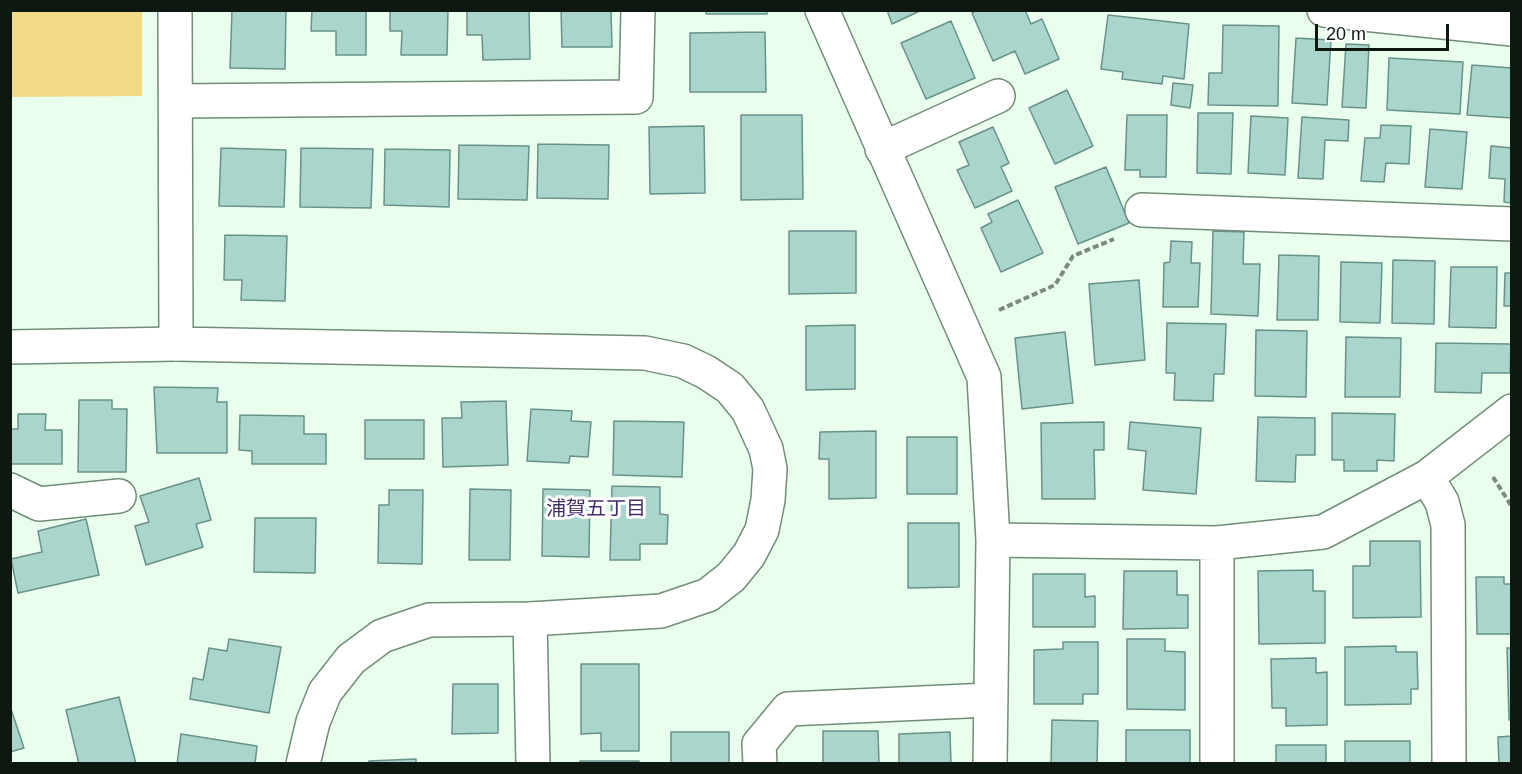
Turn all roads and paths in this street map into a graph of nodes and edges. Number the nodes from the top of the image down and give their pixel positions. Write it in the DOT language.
graph roads {
  1 [pos="175,10"];
  2 [pos="638,10"];
  3 [pos="822,10"];
  4 [pos="1324,10"];
  5 [pos="1512,29"];
  6 [pos="998,96"];
  7 [pos="176,101"];
  8 [pos="882,149"];
  9 [pos="1143,210"];
  10 [pos="1512,224"];
  11 [pos="963,326"];
  12 [pos="176,344"];
  13 [pos="10,347"];
  14 [pos="1512,411"];
  15 [pos="1427,477"];
  16 [pos="10,490"];
  17 [pos="119,496"];
  18 [pos="993,540"];
  19 [pos="1217,543"];
  20 [pos="530,619"];
  21 [pos="989,700"];
  22 [pos="303,764"];
  23 [pos="533,764"];
  24 [pos="760,764"];
  25 [pos="990,764"];
  26 [pos="1217,764"];
  27 [pos="1449,764"];
  1 -- 7 [label="street"];
  2 -- 7 [label="street"];
  3 -- 8 [label="street"];
  4 -- 5 [label="street"];
  6 -- 8 [label="street"];
  7 -- 12 [label="street"];
  8 -- 11 [label="street"];
  9 -- 10 [label="street"];
  9 -- 11 [label="path"];
  11 -- 18 [label="street"];
  12 -- 13 [label="street"];
  12 -- 20 [label="street"];
  14 -- 15 [label="street"];
  15 -- 19 [label="street"];
  15 -- 27 [label="street"];
  16 -- 17 [label="street"];
  18 -- 19 [label="street"];
  18 -- 21 [label="street"];
  19 -- 26 [label="street"];
  20 -- 22 [label="street"];
  20 -- 23 [label="street"];
  21 -- 24 [label="street"];
  21 -- 25 [label="street"];
}
